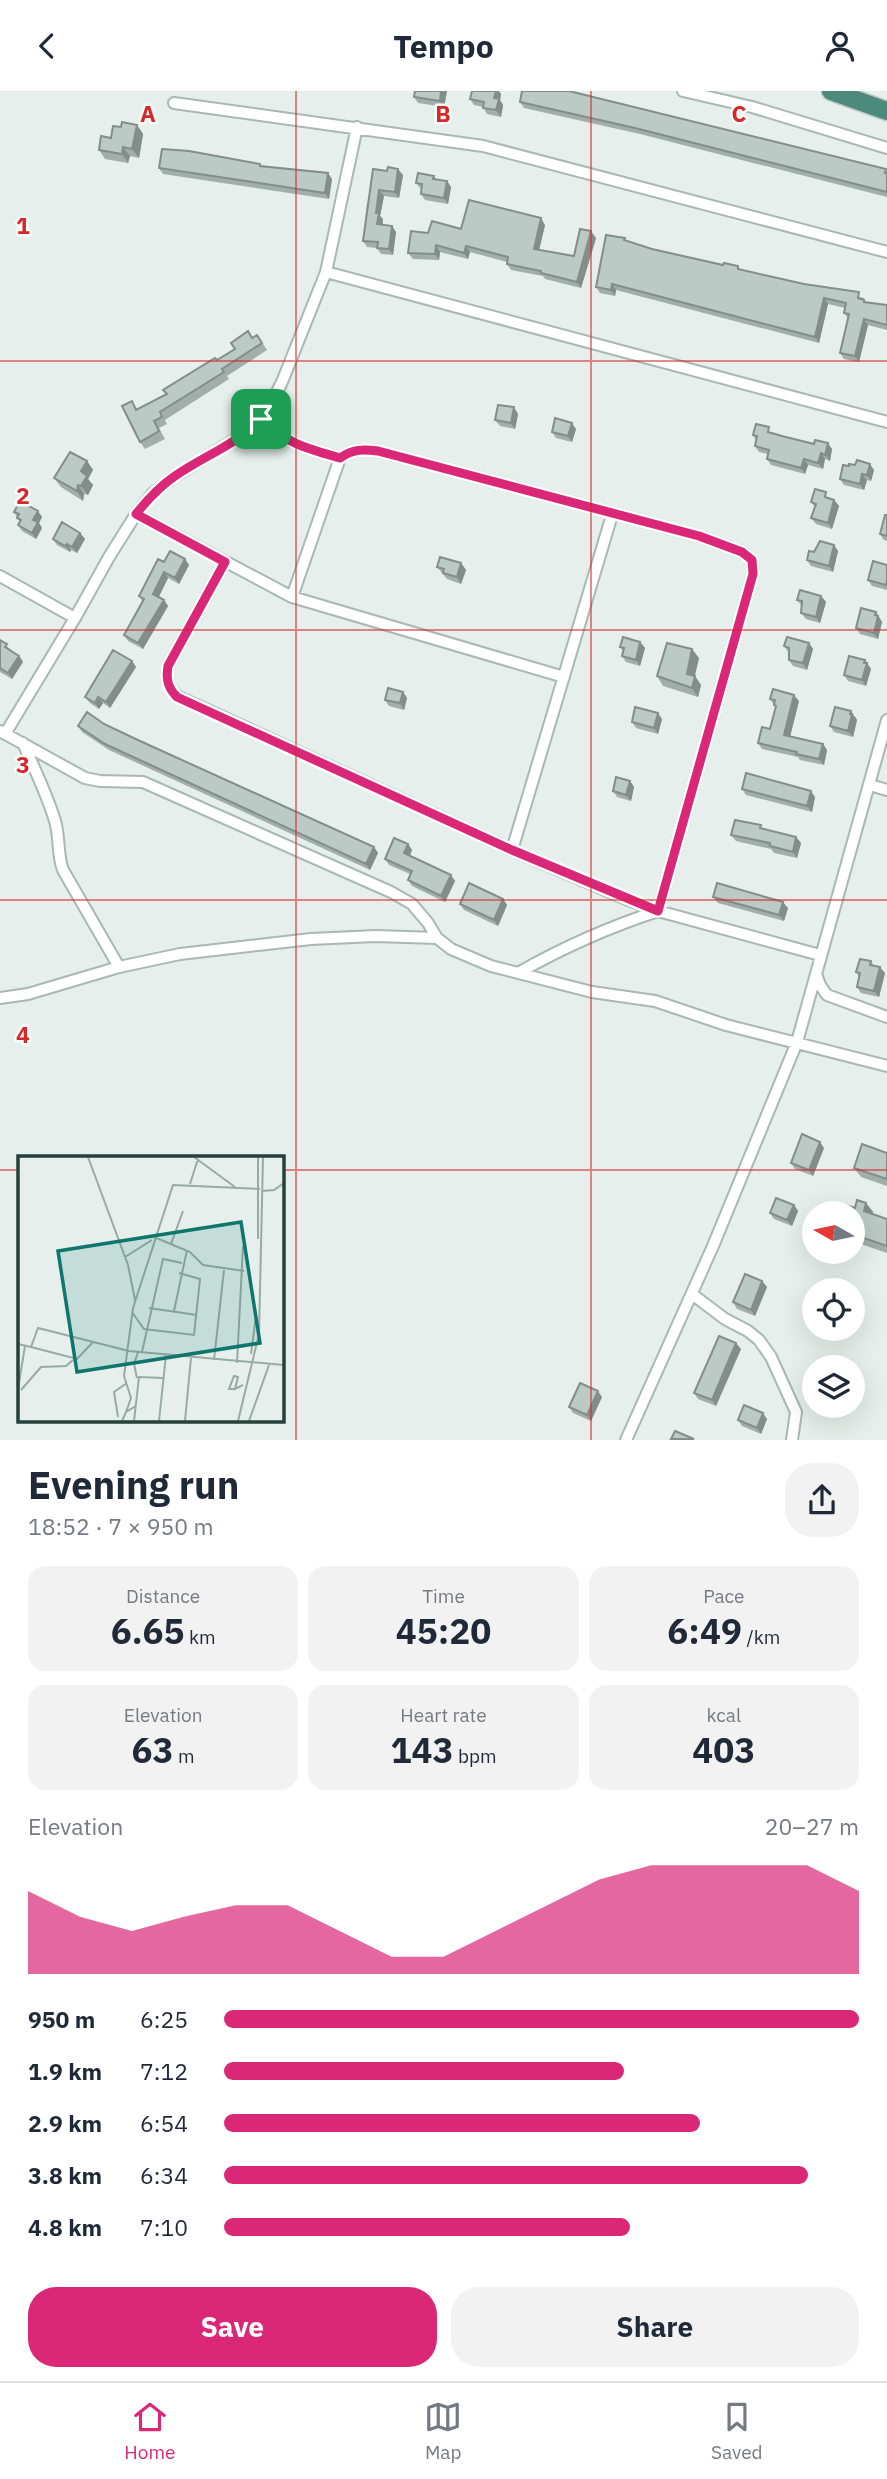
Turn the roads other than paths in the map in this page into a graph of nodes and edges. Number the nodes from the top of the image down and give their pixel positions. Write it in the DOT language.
graph roads {
  1 [pos="683,91"];
  2 [pos="831,91"];
  3 [pos="174,103"];
  4 [pos="887,111"];
  5 [pos="357,127"];
  6 [pos="887,148"];
  7 [pos="887,252"];
  8 [pos="326,272"];
  9 [pos="261,419"];
  10 [pos="887,422"];
  11 [pos="340,458"];
  12 [pos="136,514"];
  13 [pos="612,515"];
  14 [pos="225,562"];
  15 [pos="0,576"];
  16 [pos="292,597"];
  17 [pos="75,618"];
  18 [pos="564,677"];
  19 [pos="887,720"];
  20 [pos="3,733"];
  21 [pos="23,743"];
  22 [pos="870,785"];
  23 [pos="887,790"];
  24 [pos="512,850"];
  25 [pos="658,911"];
  26 [pos="437,938"];
  27 [pos="820,955"];
  28 [pos="119,967"];
  29 [pos="815,972"];
  30 [pos="517,973"];
  31 [pos="0,998"];
  32 [pos="887,1017"];
  33 [pos="797,1042"];
  34 [pos="887,1066"];
  35 [pos="692,1294"];
  36 [pos="626,1440"];
  37 [pos="792,1440"];
  1 -- 6 [label="street"];
  2 -- 4 [label="highway"];
  3 -- 5 [label="street"];
  5 -- 7 [label="street"];
  5 -- 8 [label="street"];
  8 -- 9 [label="street"];
  8 -- 10 [label="street"];
  9 -- 11 [label="street"];
  9 -- 12 [label="street"];
  11 -- 13 [label="street"];
  11 -- 16 [label="street"];
  12 -- 14 [label="street"];
  12 -- 17 [label="street"];
  13 -- 18 [label="street"];
  13 -- 25 [label="street"];
  14 -- 16 [label="street"];
  14 -- 24 [label="street"];
  15 -- 17 [label="street"];
  16 -- 18 [label="street"];
  17 -- 20 [label="street"];
  18 -- 24 [label="street"];
  19 -- 22 [label="street"];
  20 -- 21 [label="street"];
  21 -- 26 [label="street"];
  21 -- 28 [label="street"];
  22 -- 23 [label="street"];
  22 -- 27 [label="street"];
  24 -- 25 [label="street"];
  25 -- 27 [label="street"];
  25 -- 30 [label="street"];
  26 -- 28 [label="street"];
  26 -- 30 [label="street"];
  27 -- 29 [label="street"];
  28 -- 31 [label="street"];
  29 -- 32 [label="street"];
  29 -- 33 [label="street"];
  30 -- 33 [label="street"];
  33 -- 34 [label="street"];
  33 -- 35 [label="street"];
  35 -- 36 [label="street"];
  35 -- 37 [label="street"];
}
